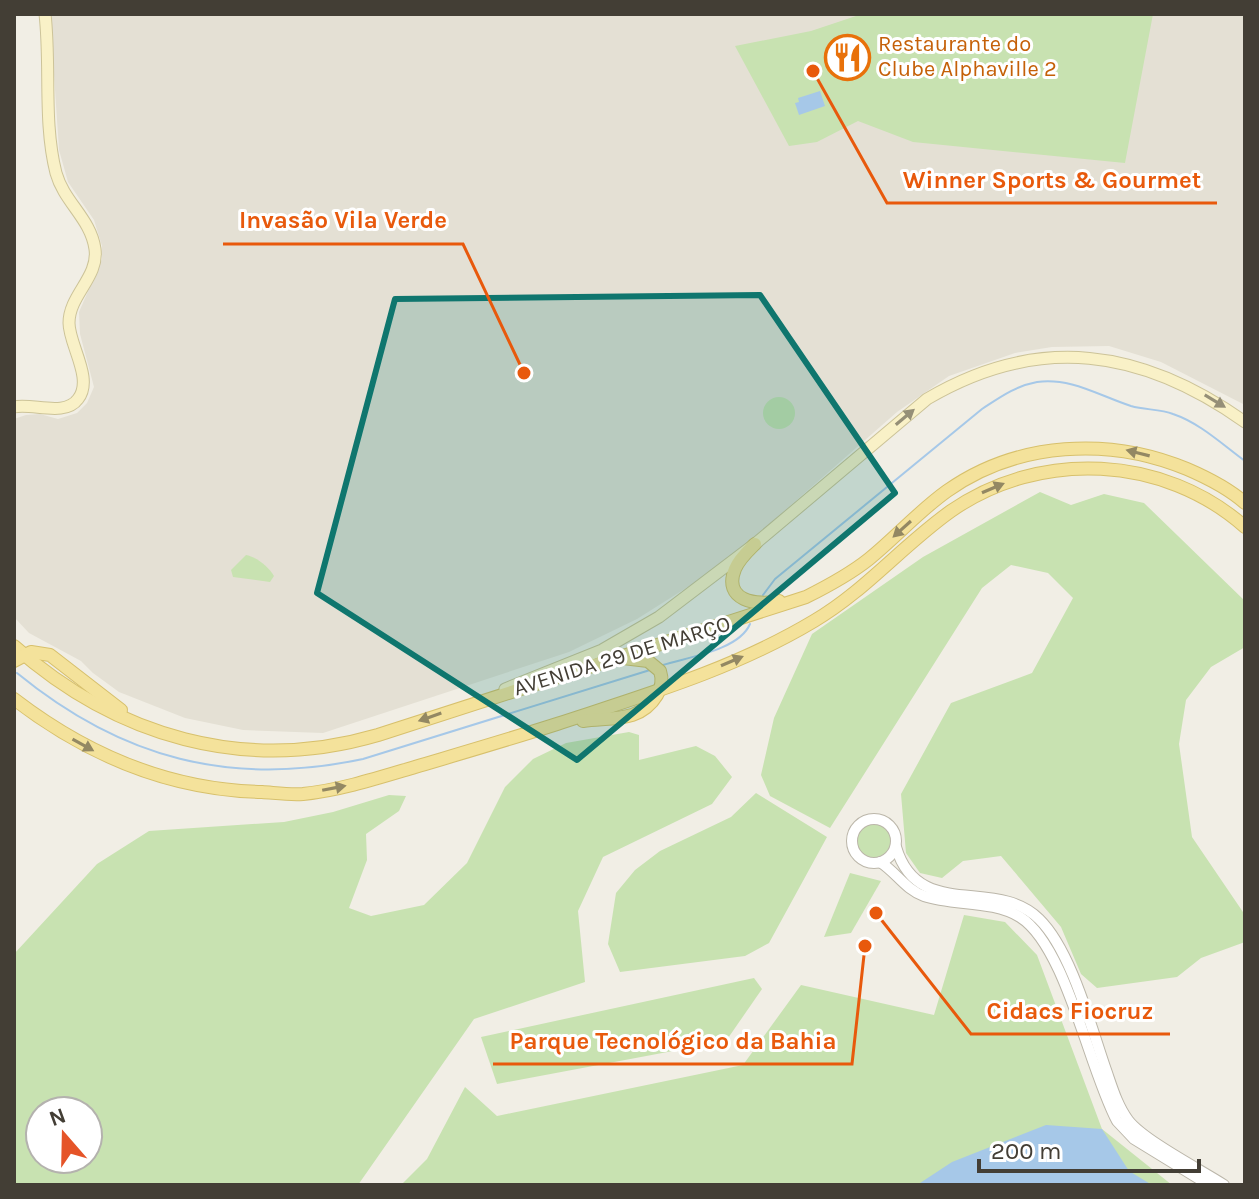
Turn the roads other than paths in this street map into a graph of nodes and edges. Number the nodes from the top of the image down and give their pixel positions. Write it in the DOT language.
graph roads {
  1 [pos="45,14"];
  2 [pos="14,407"];
  3 [pos="1245,422"];
  4 [pos="1245,503"];
  5 [pos="1245,527"];
  6 [pos="755,544"];
  7 [pos="806,597"];
  8 [pos="16,650"];
  9 [pos="611,658"];
  10 [pos="661,688"];
  11 [pos="15,698"];
  12 [pos="456,708"];
  13 [pos="896,847"];
  14 [pos="880,862"];
  15 [pos="1209,1185"];
  16 [pos="1224,1185"];
  1 -- 2 [label="main road"];
  6 -- 3 [label="main road, one-way"];
  4 -- 7 [label="main road, AVENIDA 29 DE MARÇO, one-way"];
  10 -- 5 [label="main road, AVENIDA 29 DE MARÇO, one-way"];
  6 -- 7 [label="main road"];
  6 -- 12 [label="main road"];
  7 -- 9 [label="main road, AVENIDA 29 DE MARÇO"];
  12 -- 8 [label="main road, AVENIDA 29 DE MARÇO, one-way"];
  9 -- 10 [label="main road"];
  9 -- 12 [label="main road, AVENIDA 29 DE MARÇO"];
  11 -- 10 [label="main road, AVENIDA 29 DE MARÇO, one-way"];
  13 -- 14 [label="street"];
  13 -- 14 [label="street"];
  13 -- 16 [label="street"];
  14 -- 15 [label="street"];
}
